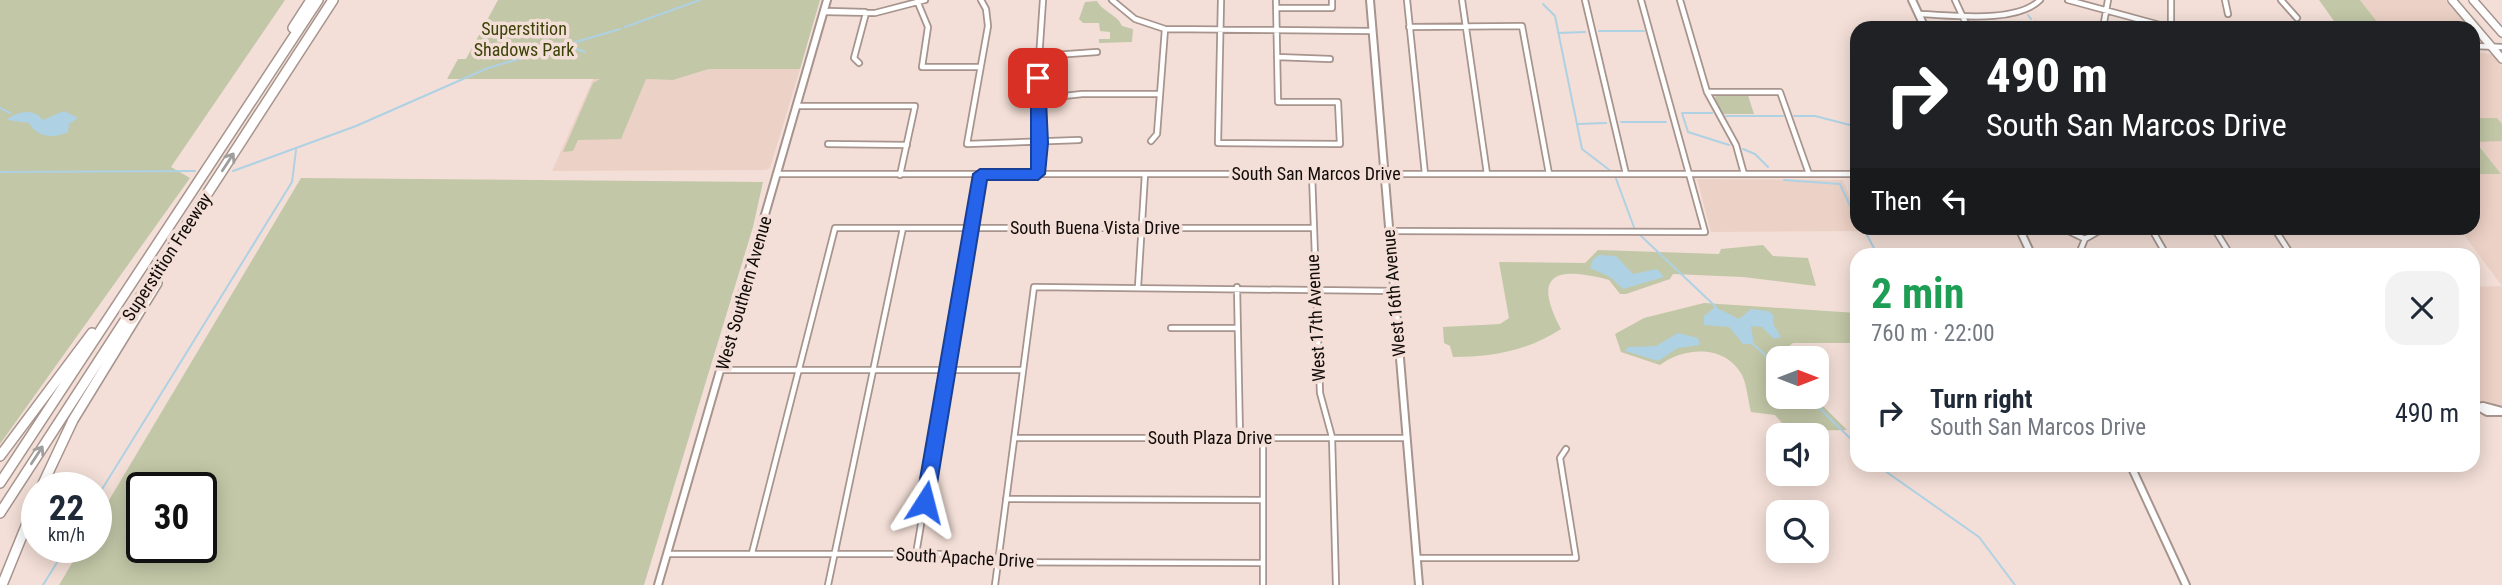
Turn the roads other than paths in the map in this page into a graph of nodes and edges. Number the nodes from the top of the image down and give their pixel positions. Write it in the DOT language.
graph roads {
  1 [pos="311,0"];
  2 [pos="318,0"];
  3 [pos="333,0"];
  4 [pos="340,0"];
  5 [pos="827,0"];
  6 [pos="925,0"];
  7 [pos="981,0"];
  8 [pos="1043,0"];
  9 [pos="1112,0"];
  10 [pos="1221,0"];
  11 [pos="1276,0"];
  12 [pos="1332,0"];
  13 [pos="1370,0"];
  14 [pos="1407,0"];
  15 [pos="1462,0"];
  16 [pos="1585,0"];
  17 [pos="1641,0"];
  18 [pos="1680,0"];
  19 [pos="1912,0"];
  20 [pos="1955,0"];
  21 [pos="2040,0"];
  22 [pos="2068,0"];
  23 [pos="2108,0"];
  24 [pos="2171,0"];
  25 [pos="2225,0"];
  26 [pos="2281,0"];
  27 [pos="2452,0"];
  28 [pos="2473,0"];
  29 [pos="918,3"];
  30 [pos="1276,8"];
  31 [pos="2106,10"];
  32 [pos="824,12"];
  33 [pos="866,12"];
  34 [pos="1919,14"];
  35 [pos="1961,14"];
  36 [pos="2228,14"];
  37 [pos="2297,18"];
  38 [pos="1922,21"];
  39 [pos="1964,21"];
  40 [pos="2104,21"];
  41 [pos="2146,21"];
  42 [pos="2171,21"];
  43 [pos="2470,21"];
  44 [pos="1465,26"];
  45 [pos="1409,27"];
  46 [pos="1165,29"];
  47 [pos="1220,31"];
  48 [pos="1277,31"];
  49 [pos="1372,31"];
  50 [pos="2480,33"];
  51 [pos="2502,33"];
  52 [pos="2480,47"];
  53 [pos="2492,47"];
  54 [pos="2502,47"];
  55 [pos="1097,51"];
  56 [pos="1040,56"];
  57 [pos="296,57"];
  58 [pos="1277,57"];
  59 [pos="1330,59"];
  60 [pos="2502,59"];
  61 [pos="859,64"];
  62 [pos="980,67"];
  63 [pos="1707,92"];
  64 [pos="1160,94"];
  65 [pos="1037,99"];
  66 [pos="796,106"];
  67 [pos="1079,140"];
  68 [pos="1151,141"];
  69 [pos="1040,143"];
  70 [pos="828,144"];
  71 [pos="907,145"];
  72 [pos="210,164"];
  73 [pos="775,174"];
  74 [pos="900,174"];
  75 [pos="980,174"];
  76 [pos="1038,174"];
  77 [pos="1145,174"];
  78 [pos="1312,174"];
  79 [pos="1384,174"];
  80 [pos="1425,174"];
  81 [pos="1488,174"];
  82 [pos="1549,174"];
  83 [pos="1626,174"];
  84 [pos="1689,174"];
  85 [pos="1745,174"];
  86 [pos="1809,174"];
  87 [pos="1850,174"];
  88 [pos="209,193"];
  89 [pos="903,228"];
  90 [pos="971,228"];
  91 [pos="1142,228"];
  92 [pos="1312,228"];
  93 [pos="1389,231"];
  94 [pos="2077,235"];
  95 [pos="2092,235"];
  96 [pos="2085,239"];
  97 [pos="2081,248"];
  98 [pos="138,273"];
  99 [pos="1138,287"];
  100 [pos="1237,287"];
  101 [pos="1395,291"];
  102 [pos="1315,292"];
  103 [pos="1171,328"];
  104 [pos="1238,328"];
  105 [pos="721,370"];
  106 [pos="798,370"];
  107 [pos="873,370"];
  108 [pos="947,370"];
  109 [pos="1023,370"];
  110 [pos="2480,409"];
  111 [pos="2502,412"];
  112 [pos="1332,437"];
  113 [pos="1014,438"];
  114 [pos="1240,438"];
  115 [pos="1263,438"];
  116 [pos="1407,438"];
  117 [pos="1566,449"];
  118 [pos="0,456"];
  119 [pos="49,472"];
  120 [pos="2134,472"];
  121 [pos="0,483"];
  122 [pos="1006,499"];
  123 [pos="1263,500"];
  124 [pos="0,513"];
  125 [pos="21,538"];
  126 [pos="667,554"];
  127 [pos="752,554"];
  128 [pos="834,554"];
  129 [pos="916,554"];
  130 [pos="1417,558"];
  131 [pos="998,563"];
  132 [pos="1263,563"];
  133 [pos="2,585"];
  134 [pos="658,585"];
  135 [pos="828,585"];
  136 [pos="995,585"];
  137 [pos="1263,585"];
  138 [pos="1336,585"];
  139 [pos="1419,585"];
  140 [pos="2186,585"];
  1 -- 72 [label="highway"];
  2 -- 72 [label="highway, Superstition Freeway"];
  3 -- 57 [label="highway, Superstition Freeway"];
  4 -- 57 [label="highway"];
  5 -- 32 [label="main road, West Southern Avenue"];
  6 -- 29 [label="street"];
  7 -- 62 [label="street"];
  8 -- 56 [label="street"];
  9 -- 46 [label="street"];
  10 -- 47 [label="street"];
  11 -- 30 [label="street"];
  12 -- 30 [label="street"];
  13 -- 49 [label="main road, West 16th Avenue"];
  14 -- 45 [label="street"];
  15 -- 44 [label="street"];
  16 -- 83 [label="street"];
  17 -- 84 [label="street"];
  18 -- 63 [label="street"];
  19 -- 34 [label="main road"];
  20 -- 35 [label="street"];
  21 -- 35 [label="street"];
  22 -- 31 [label="street"];
  23 -- 31 [label="street"];
  24 -- 42 [label="street"];
  25 -- 36 [label="street"];
  26 -- 37 [label="street"];
  27 -- 43 [label="main road"];
  28 -- 51 [label="main road"];
  29 -- 33 [label="street"];
  29 -- 62 [label="street"];
  30 -- 48 [label="street"];
  31 -- 40 [label="street"];
  31 -- 41 [label="street"];
  32 -- 33 [label="street"];
  32 -- 66 [label="main road, West Southern Avenue"];
  33 -- 61 [label="street"];
  34 -- 35 [label="street"];
  34 -- 38 [label="main road"];
  35 -- 39 [label="street"];
  44 -- 45 [label="street"];
  44 -- 81 [label="street"];
  44 -- 82 [label="street"];
  45 -- 80 [label="street"];
  46 -- 47 [label="street"];
  46 -- 64 [label="street"];
  47 -- 48 [label="street"];
  47 -- 58 [label="street"];
  48 -- 49 [label="street"];
  48 -- 58 [label="street"];
  49 -- 79 [label="main road, West 16th Avenue"];
  50 -- 53 [label="main road"];
  52 -- 53 [label="street"];
  53 -- 54 [label="street"];
  53 -- 60 [label="main road"];
  55 -- 56 [label="street"];
  56 -- 65 [label="street"];
  88 -- 57 [label="highway, Superstition Freeway, one-way"];
  58 -- 59 [label="street"];
  62 -- 69 [label="street"];
  63 -- 85 [label="street"];
  63 -- 86 [label="street"];
  64 -- 65 [label="street"];
  64 -- 68 [label="street"];
  65 -- 69 [label="street"];
  66 -- 71 [label="street"];
  66 -- 73 [label="main road, West Southern Avenue"];
  67 -- 69 [label="street"];
  69 -- 76 [label="street"];
  70 -- 71 [label="street"];
  71 -- 74 [label="street"];
  72 -- 98 [label="highway, Superstition Freeway"];
  73 -- 74 [label="street, South San Marcos Drive"];
  73 -- 105 [label="main road, West Southern Avenue"];
  74 -- 75 [label="street, South San Marcos Drive"];
  75 -- 76 [label="street, South San Marcos Drive"];
  75 -- 90 [label="street"];
  76 -- 77 [label="street, South San Marcos Drive"];
  77 -- 78 [label="street, South San Marcos Drive"];
  77 -- 91 [label="street"];
  78 -- 79 [label="street, South San Marcos Drive"];
  78 -- 92 [label="street, West 17th Avenue"];
  79 -- 80 [label="street, South San Marcos Drive"];
  79 -- 93 [label="main road, West 16th Avenue"];
  80 -- 81 [label="street, South San Marcos Drive"];
  81 -- 82 [label="street, South San Marcos Drive"];
  82 -- 83 [label="street, South San Marcos Drive"];
  83 -- 84 [label="street, South San Marcos Drive"];
  84 -- 85 [label="street, South San Marcos Drive"];
  84 -- 93 [label="street"];
  85 -- 86 [label="street, South San Marcos Drive"];
  86 -- 87 [label="street, South San Marcos Drive"];
  88 -- 119 [label="highway"];
  124 -- 88 [label="highway, Superstition Freeway, one-way"];
  89 -- 90 [label="street, South Buena Vista Drive"];
  89 -- 106 [label="street, South Buena Vista Drive"];
  89 -- 107 [label="street"];
  90 -- 91 [label="street, South Buena Vista Drive"];
  90 -- 108 [label="street"];
  91 -- 92 [label="street, South Buena Vista Drive"];
  91 -- 99 [label="street"];
  92 -- 102 [label="street, West 17th Avenue"];
  93 -- 101 [label="main road, West 16th Avenue"];
  94 -- 96 [label="street"];
  95 -- 96 [label="street"];
  96 -- 97 [label="street"];
  98 -- 118 [label="highway"];
  98 -- 121 [label="highway, Superstition Freeway"];
  99 -- 100 [label="street"];
  99 -- 109 [label="street"];
  100 -- 102 [label="street"];
  100 -- 104 [label="street"];
  101 -- 102 [label="street"];
  101 -- 116 [label="main road, West 16th Avenue"];
  102 -- 112 [label="street, West 17th Avenue"];
  103 -- 104 [label="street"];
  104 -- 114 [label="street"];
  105 -- 106 [label="street"];
  105 -- 126 [label="main road, West Southern Avenue"];
  106 -- 107 [label="street"];
  106 -- 127 [label="street"];
  107 -- 108 [label="street"];
  107 -- 128 [label="street"];
  108 -- 109 [label="street"];
  108 -- 129 [label="street"];
  109 -- 113 [label="street"];
  110 -- 111 [label="main road"];
  112 -- 115 [label="street, South Plaza Drive"];
  112 -- 116 [label="street, South Plaza Drive"];
  112 -- 138 [label="street, West 17th Avenue"];
  113 -- 114 [label="street, South Plaza Drive"];
  113 -- 122 [label="street"];
  114 -- 115 [label="street, South Plaza Drive"];
  115 -- 123 [label="street"];
  116 -- 130 [label="main road, West 16th Avenue"];
  117 -- 130 [label="street"];
  120 -- 140 [label="main road"];
  122 -- 123 [label="street"];
  122 -- 131 [label="street"];
  123 -- 132 [label="street"];
  125 -- 133 [label="highway"];
  126 -- 127 [label="street, South Apache Drive"];
  126 -- 134 [label="main road, West Southern Avenue"];
  127 -- 128 [label="street, South Apache Drive"];
  128 -- 129 [label="street, South Apache Drive"];
  128 -- 135 [label="street"];
  129 -- 131 [label="street, South Apache Drive"];
  130 -- 139 [label="main road, West 16th Avenue"];
  131 -- 132 [label="street, South Apache Drive"];
  131 -- 136 [label="street"];
  132 -- 137 [label="street"];
}
